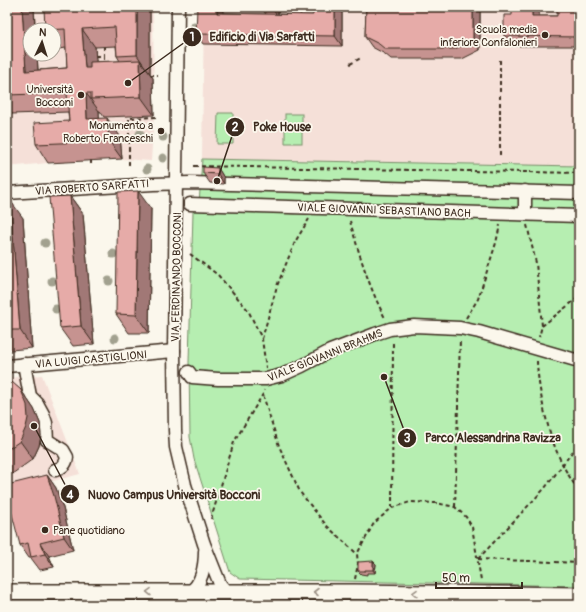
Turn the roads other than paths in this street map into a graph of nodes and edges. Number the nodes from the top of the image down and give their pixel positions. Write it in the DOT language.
graph roads {
  1 [pos="178,7"];
  2 [pos="176,183"];
  3 [pos="316,186"];
  4 [pos="525,191"];
  5 [pos="7,193"];
  6 [pos="579,193"];
  7 [pos="190,204"];
  8 [pos="316,208"];
  9 [pos="525,214"];
  10 [pos="579,216"];
  11 [pos="174,352"];
  12 [pos="579,361"];
  13 [pos="24,364"];
  14 [pos="7,366"];
  15 [pos="189,372"];
  16 [pos="55,470"];
  17 [pos="204,544"];
  18 [pos="7,592"];
  19 [pos="229,592"];
  20 [pos="188,593"];
  21 [pos="579,595"];
  1 -- 2 [label="street, VIA FERDINANDO BOCCONI"];
  2 -- 3 [label="street, VIALE GIOVANNI SEBASTIANO BACH"];
  2 -- 5 [label="street, VIA ROBERTO SARFATTI"];
  2 -- 11 [label="street, VIA FERDINANDO BOCCONI"];
  3 -- 4 [label="street, VIALE GIOVANNI SEBASTIANO BACH"];
  3 -- 8 [label="street"];
  4 -- 6 [label="street"];
  4 -- 9 [label="street"];
  7 -- 8 [label="street, VIALE GIOVANNI SEBASTIANO BACH"];
  8 -- 9 [label="street, VIALE GIOVANNI SEBASTIANO BACH"];
  9 -- 10 [label="street, VIALE GIOVANNI SEBASTIANO BACH"];
  11 -- 13 [label="street, VIA LUIGI CASTIGLIONI"];
  11 -- 17 [label="street, VIA FERDINANDO BOCCONI"];
  12 -- 15 [label="street, VIALE GIOVANNI BRAHMS"];
  13 -- 14 [label="street, VIA LUIGI CASTIGLIONI"];
  13 -- 16 [label="street"];
  17 -- 19 [label="street, VIA FERDINANDO BOCCONI"];
  17 -- 20 [label="street, VIA FERDINANDO BOCCONI"];
  20 -- 18 [label="main road, one-way"];
  19 -- 20 [label="main road"];
  21 -- 19 [label="main road, one-way"];
}
